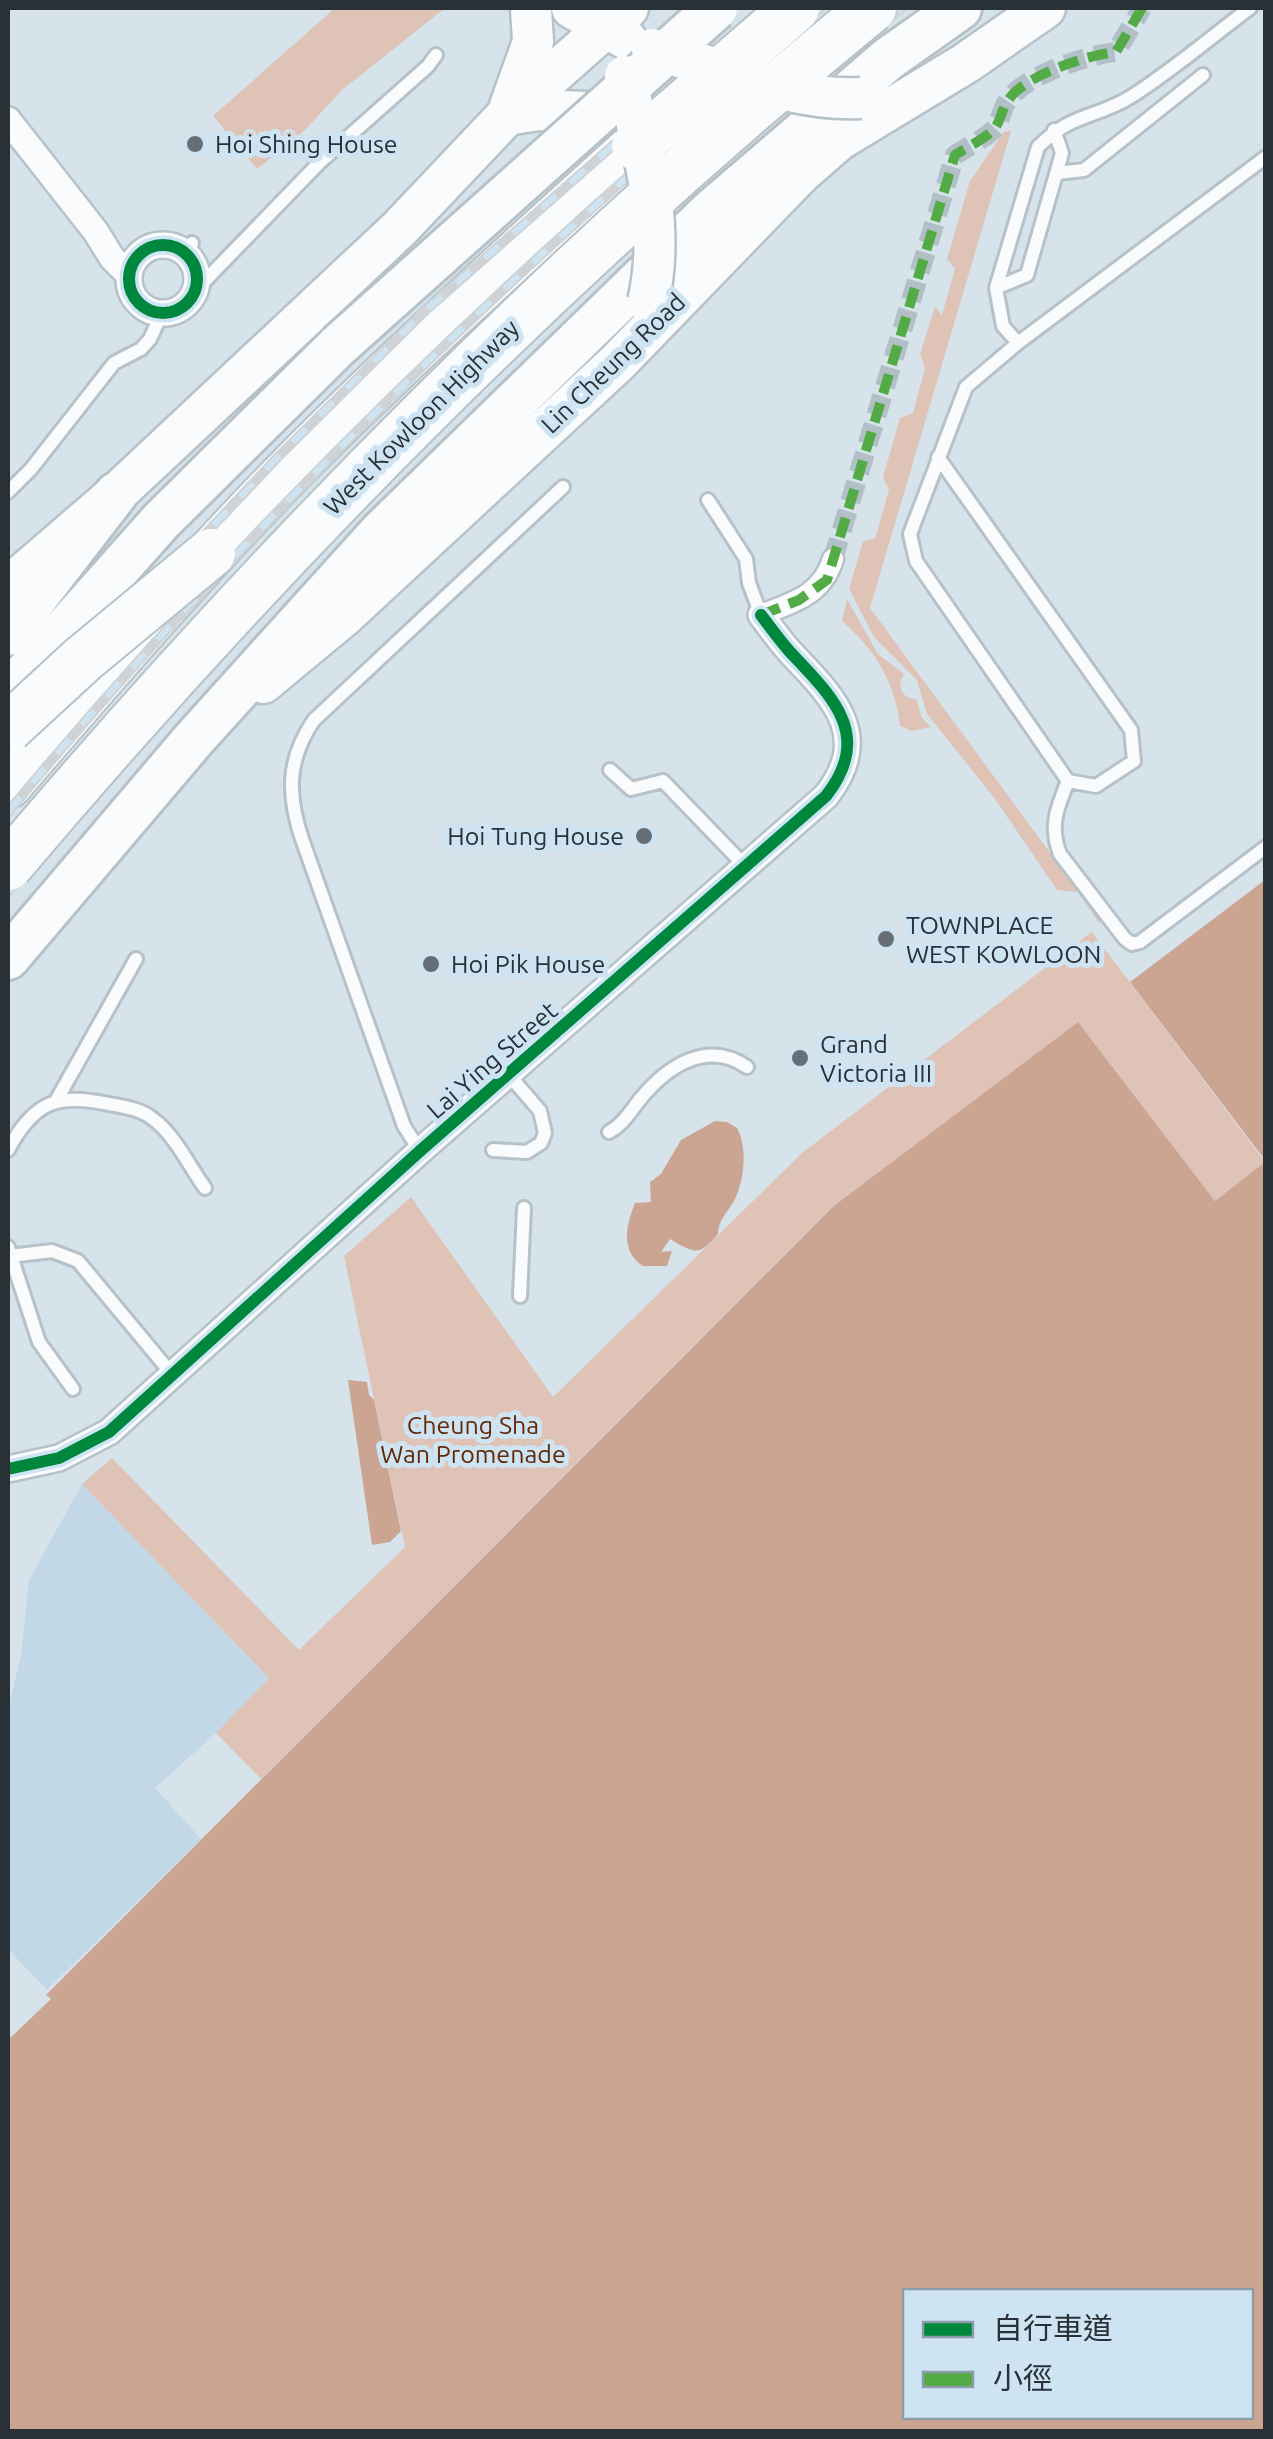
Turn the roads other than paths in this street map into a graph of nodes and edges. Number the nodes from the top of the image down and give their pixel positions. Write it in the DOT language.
graph roads {
  1 [pos="530,8"];
  2 [pos="703,8"];
  3 [pos="716,8"];
  4 [pos="795,8"];
  5 [pos="872,8"];
  6 [pos="960,8"];
  7 [pos="1045,8"];
  8 [pos="1250,8"];
  9 [pos="600,12"];
  10 [pos="436,55"];
  11 [pos="639,62"];
  12 [pos="966,62"];
  13 [pos="732,72"];
  14 [pos="1203,75"];
  15 [pos="507,115"];
  16 [pos="8,120"];
  17 [pos="1054,130"];
  18 [pos="639,132"];
  19 [pos="1266,157"];
  20 [pos="1056,174"];
  21 [pos="135,264"];
  22 [pos="996,288"];
  23 [pos="195,291"];
  24 [pos="162,313"];
  25 [pos="1018,343"];
  26 [pos="618,362"];
  27 [pos="938,457"];
  28 [pos="564,486"];
  29 [pos="8,492"];
  30 [pos="116,494"];
  31 [pos="708,500"];
  32 [pos="211,553"];
  33 [pos="833,559"];
  34 [pos="8,587"];
  35 [pos="761,616"];
  36 [pos="8,634"];
  37 [pos="8,693"];
  38 [pos="8,728"];
  39 [pos="194,739"];
  40 [pos="610,770"];
  41 [pos="1068,781"];
  42 [pos="8,784"];
  43 [pos="1266,847"];
  44 [pos="8,866"];
  45 [pos="746,868"];
  46 [pos="8,958"];
  47 [pos="136,959"];
  48 [pos="747,1067"];
  49 [pos="510,1074"];
  50 [pos="56,1101"];
  51 [pos="609,1132"];
  52 [pos="8,1150"];
  53 [pos="493,1150"];
  54 [pos="420,1151"];
  55 [pos="204,1188"];
  56 [pos="524,1208"];
  57 [pos="9,1251"];
  58 [pos="520,1296"];
  59 [pos="171,1373"];
  60 [pos="73,1390"];
  61 [pos="8,1469"];
  1 -- 15 [label="main road"];
  2 -- 13 [label="main road, bridge"];
  3 -- 37 [label="highway, bridge"];
  4 -- 32 [label="highway, West Kowloon Highway, bridge"];
  5 -- 44 [label="highway, West Kowloon Highway, bridge"];
  6 -- 39 [label="highway, Lin Cheung Road"];
  7 -- 12 [label="main road, Lin Cheung Road"];
  8 -- 17 [label="lane"];
  9 -- 11 [label="main road"];
  9 -- 15 [label="main road"];
  10 -- 23 [label="lane"];
  11 -- 13 [label="main road, bridge"];
  11 -- 18 [label="main road, bridge"];
  12 -- 13 [label="main road, bridge"];
  12 -- 26 [label="main road, Lin Cheung Road"];
  14 -- 20 [label="lane"];
  15 -- 18 [label="main road, bridge"];
  15 -- 30 [label="main road"];
  16 -- 21 [label="street"];
  17 -- 20 [label="lane"];
  17 -- 22 [label="lane"];
  18 -- 26 [label="main road, bridge"];
  19 -- 25 [label="lane"];
  20 -- 22 [label="lane"];
  21 -- 23 [label="street"];
  21 -- 24 [label="street"];
  22 -- 25 [label="lane"];
  23 -- 24 [label="street"];
  24 -- 29 [label="lane"];
  25 -- 27 [label="lane"];
  26 -- 39 [label="main road, Lin Cheung Road"];
  27 -- 41 [label="lane"];
  27 -- 41 [label="lane"];
  28 -- 54 [label="lane"];
  30 -- 34 [label="main road"];
  30 -- 36 [label="highway"];
  31 -- 35 [label="lane"];
  32 -- 38 [label="highway, bridge"];
  32 -- 42 [label="highway, West Kowloon Highway, bridge"];
  33 -- 35 [label="street"];
  35 -- 45 [label="street, Lai Ying Street"];
  39 -- 46 [label="highway, Lin Cheung Road"];
  40 -- 45 [label="lane"];
  41 -- 43 [label="lane"];
  45 -- 49 [label="street, Lai Ying Street"];
  47 -- 50 [label="lane"];
  48 -- 51 [label="lane"];
  49 -- 53 [label="lane"];
  49 -- 54 [label="street, Lai Ying Street"];
  50 -- 52 [label="lane"];
  50 -- 55 [label="lane"];
  54 -- 59 [label="street, Lai Ying Street"];
  56 -- 58 [label="lane"];
  57 -- 59 [label="lane"];
  57 -- 60 [label="lane"];
  59 -- 61 [label="street, Lai Ying Street"];
}
